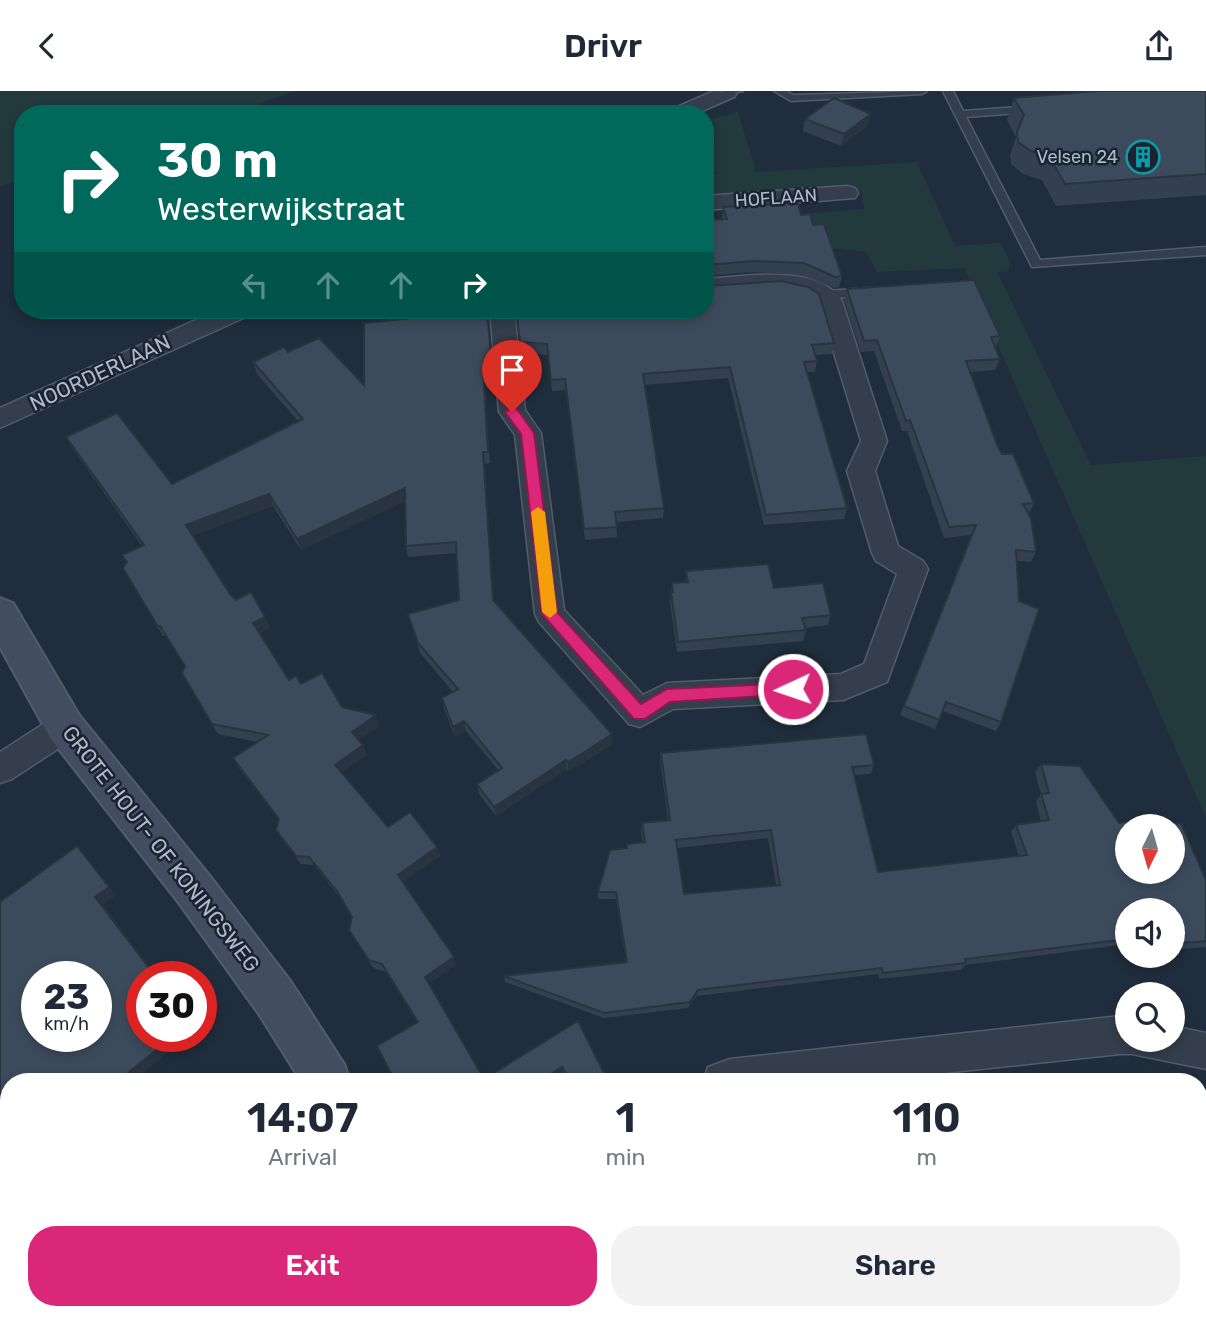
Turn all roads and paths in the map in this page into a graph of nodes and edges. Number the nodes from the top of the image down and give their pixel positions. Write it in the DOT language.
graph roads {
  1 [pos="779,91"];
  2 [pos="922,91"];
  3 [pos="948,91"];
  4 [pos="732,92"];
  5 [pos="700,105"];
  6 [pos="1042,109"];
  7 [pos="959,114"];
  8 [pos="847,193"];
  9 [pos="714,202"];
  10 [pos="1206,251"];
  11 [pos="714,286"];
  12 [pos="880,291"];
  13 [pos="825,295"];
  14 [pos="219,319"];
  15 [pos="502,319"];
  16 [pos="0,419"];
  17 [pos="0,613"];
  18 [pos="65,727"];
  19 [pos="0,769"];
  20 [pos="1115,1035"];
  21 [pos="1185,1047"];
  22 [pos="1205,1051"];
  23 [pos="322,1073"];
  24 [pos="771,1073"];
  1 -- 2 [label="lane"];
  3 -- 7 [label="lane"];
  4 -- 5 [label="street"];
  6 -- 7 [label="lane"];
  7 -- 10 [label="lane"];
  8 -- 9 [label="street, HOFLAAN"];
  11 -- 13 [label="street"];
  12 -- 13 [label="lane"];
  13 -- 15 [label="street"];
  14 -- 16 [label="street, NOORDERLAAN"];
  17 -- 18 [label="street, GROTE HOUT- OF KONINGSWEG"];
  18 -- 19 [label="street"];
  18 -- 23 [label="street, GROTE HOUT- OF KONINGSWEG"];
  20 -- 24 [label="street"];
  21 -- 22 [label="street"];
}
